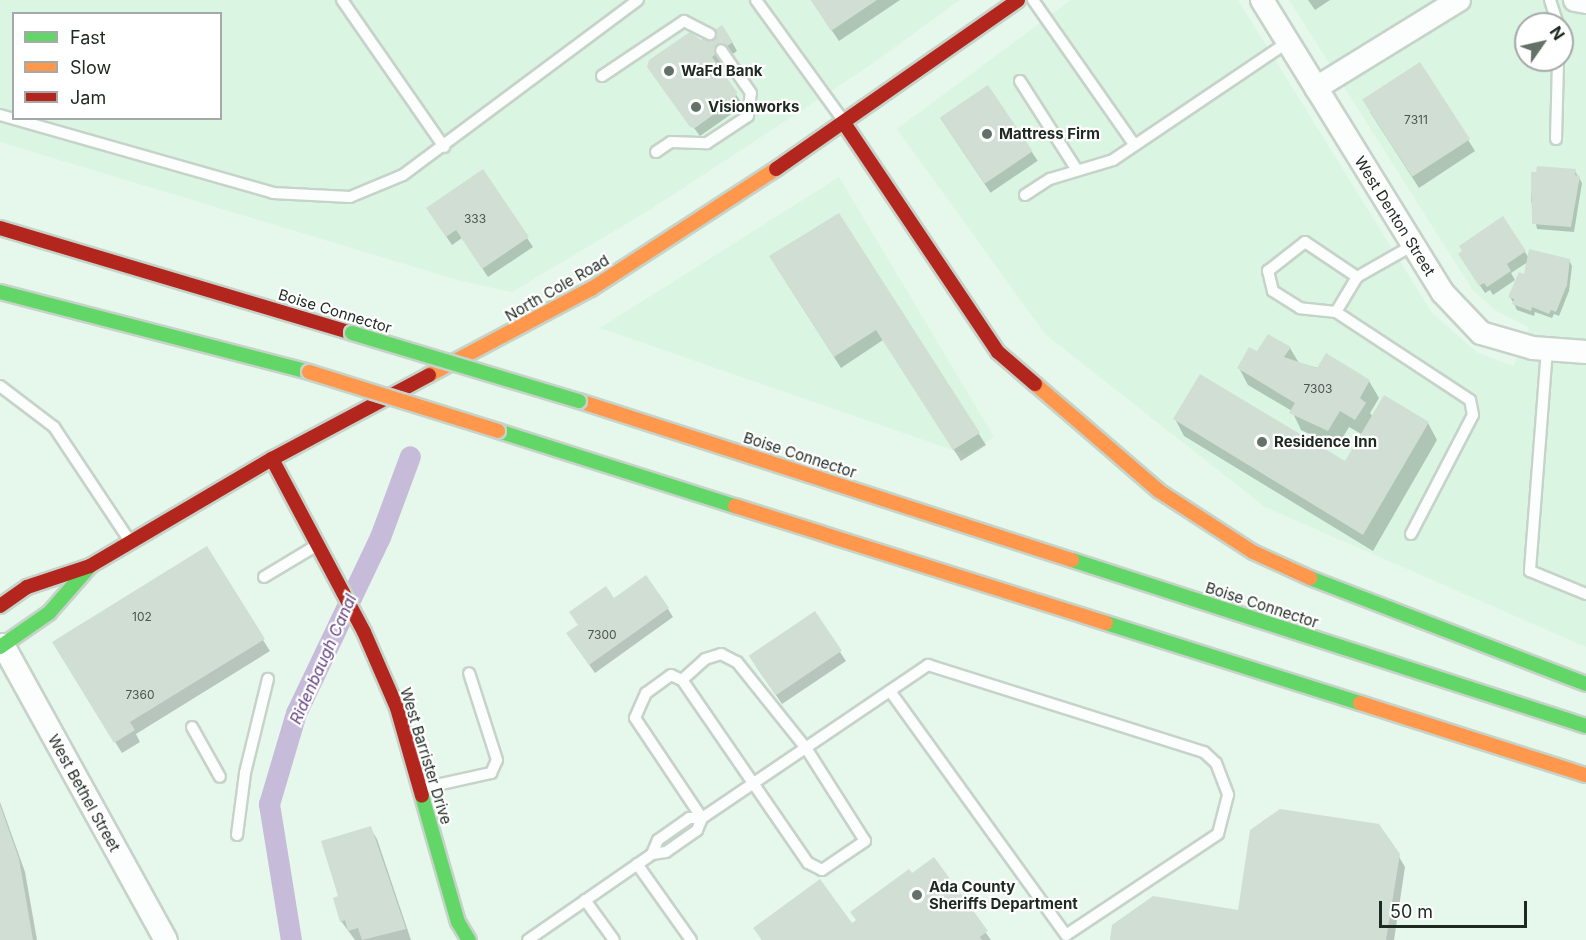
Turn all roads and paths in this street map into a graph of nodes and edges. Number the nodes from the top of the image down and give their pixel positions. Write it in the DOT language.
graph roads {
  1 [pos="342,0"];
  2 [pos="638,0"];
  3 [pos="756,0"];
  4 [pos="1018,0"];
  5 [pos="1033,0"];
  6 [pos="1262,0"];
  7 [pos="1459,0"];
  8 [pos="1575,0"];
  9 [pos="1586,3"];
  10 [pos="710,34"];
  11 [pos="1288,42"];
  12 [pos="721,50"];
  13 [pos="1558,72"];
  14 [pos="603,76"];
  15 [pos="1020,81"];
  16 [pos="1316,88"];
  17 [pos="18,120"];
  18 [pos="844,123"];
  19 [pos="1556,139"];
  20 [pos="1134,144"];
  21 [pos="444,147"];
  22 [pos="656,152"];
  23 [pos="1077,170"];
  24 [pos="1025,195"];
  25 [pos="0,228"];
  26 [pos="1413,245"];
  27 [pos="1357,277"];
  28 [pos="0,292"];
  29 [pos="1336,312"];
  30 [pos="1547,349"];
  31 [pos="1586,352"];
  32 [pos="0,386"];
  33 [pos="272,459"];
  34 [pos="1412,534"];
  35 [pos="130,541"];
  36 [pos="317,545"];
  37 [pos="90,566"];
  38 [pos="264,577"];
  39 [pos="1586,594"];
  40 [pos="0,606"];
  41 [pos="2,646"];
  42 [pos="469,673"];
  43 [pos="268,679"];
  44 [pos="682,680"];
  45 [pos="1586,684"];
  46 [pos="890,691"];
  47 [pos="1586,726"];
  48 [pos="192,728"];
  49 [pos="806,748"];
  50 [pos="1586,775"];
  51 [pos="220,777"];
  52 [pos="753,784"];
  53 [pos="420,789"];
  54 [pos="702,818"];
  55 [pos="237,835"];
  56 [pos="637,864"];
  57 [pos="585,900"];
  58 [pos="534,938"];
  59 [pos="166,940"];
  60 [pos="469,940"];
  61 [pos="614,940"];
  62 [pos="691,940"];
  1 -- 21 [label="lane"];
  2 -- 21 [label="lane"];
  3 -- 18 [label="lane"];
  4 -- 18 [label="main road, North Cole Road"];
  5 -- 20 [label="lane"];
  6 -- 11 [label="street, West Denton Street"];
  7 -- 16 [label="street"];
  8 -- 9 [label="street"];
  10 -- 14 [label="lane"];
  11 -- 16 [label="street, West Denton Street"];
  11 -- 20 [label="lane"];
  12 -- 22 [label="lane"];
  13 -- 19 [label="lane"];
  15 -- 23 [label="lane"];
  16 -- 26 [label="street, West Denton Street"];
  17 -- 21 [label="lane"];
  18 -- 33 [label="main road, North Cole Road"];
  18 -- 45 [label="main road"];
  20 -- 23 [label="lane"];
  23 -- 24 [label="lane"];
  25 -- 47 [label="main road, Boise Connector, bridge"];
  26 -- 27 [label="lane"];
  26 -- 30 [label="street, West Denton Street"];
  27 -- 29 [label="lane"];
  27 -- 29 [label="lane"];
  28 -- 50 [label="main road, bridge"];
  29 -- 34 [label="lane"];
  30 -- 31 [label="street, West Denton Street"];
  30 -- 39 [label="lane"];
  32 -- 35 [label="lane"];
  33 -- 35 [label="main road, North Cole Road"];
  33 -- 36 [label="main road, West Barrister Drive"];
  35 -- 37 [label="main road, North Cole Road"];
  36 -- 38 [label="lane"];
  36 -- 53 [label="main road, West Barrister Drive"];
  37 -- 40 [label="main road, North Cole Road"];
  37 -- 41 [label="main road, North Cole Road"];
  41 -- 59 [label="street, West Bethel Street"];
  42 -- 53 [label="lane"];
  43 -- 55 [label="lane"];
  44 -- 49 [label="lane"];
  44 -- 52 [label="lane"];
  44 -- 54 [label="lane"];
  46 -- 46 [label="lane"];
  46 -- 49 [label="lane"];
  48 -- 51 [label="lane"];
  49 -- 52 [label="lane"];
  49 -- 52 [label="lane"];
  52 -- 54 [label="lane"];
  53 -- 60 [label="main road, West Barrister Drive"];
  54 -- 56 [label="lane"];
  56 -- 57 [label="lane"];
  56 -- 62 [label="lane"];
  57 -- 58 [label="lane"];
  57 -- 61 [label="lane"];
}
